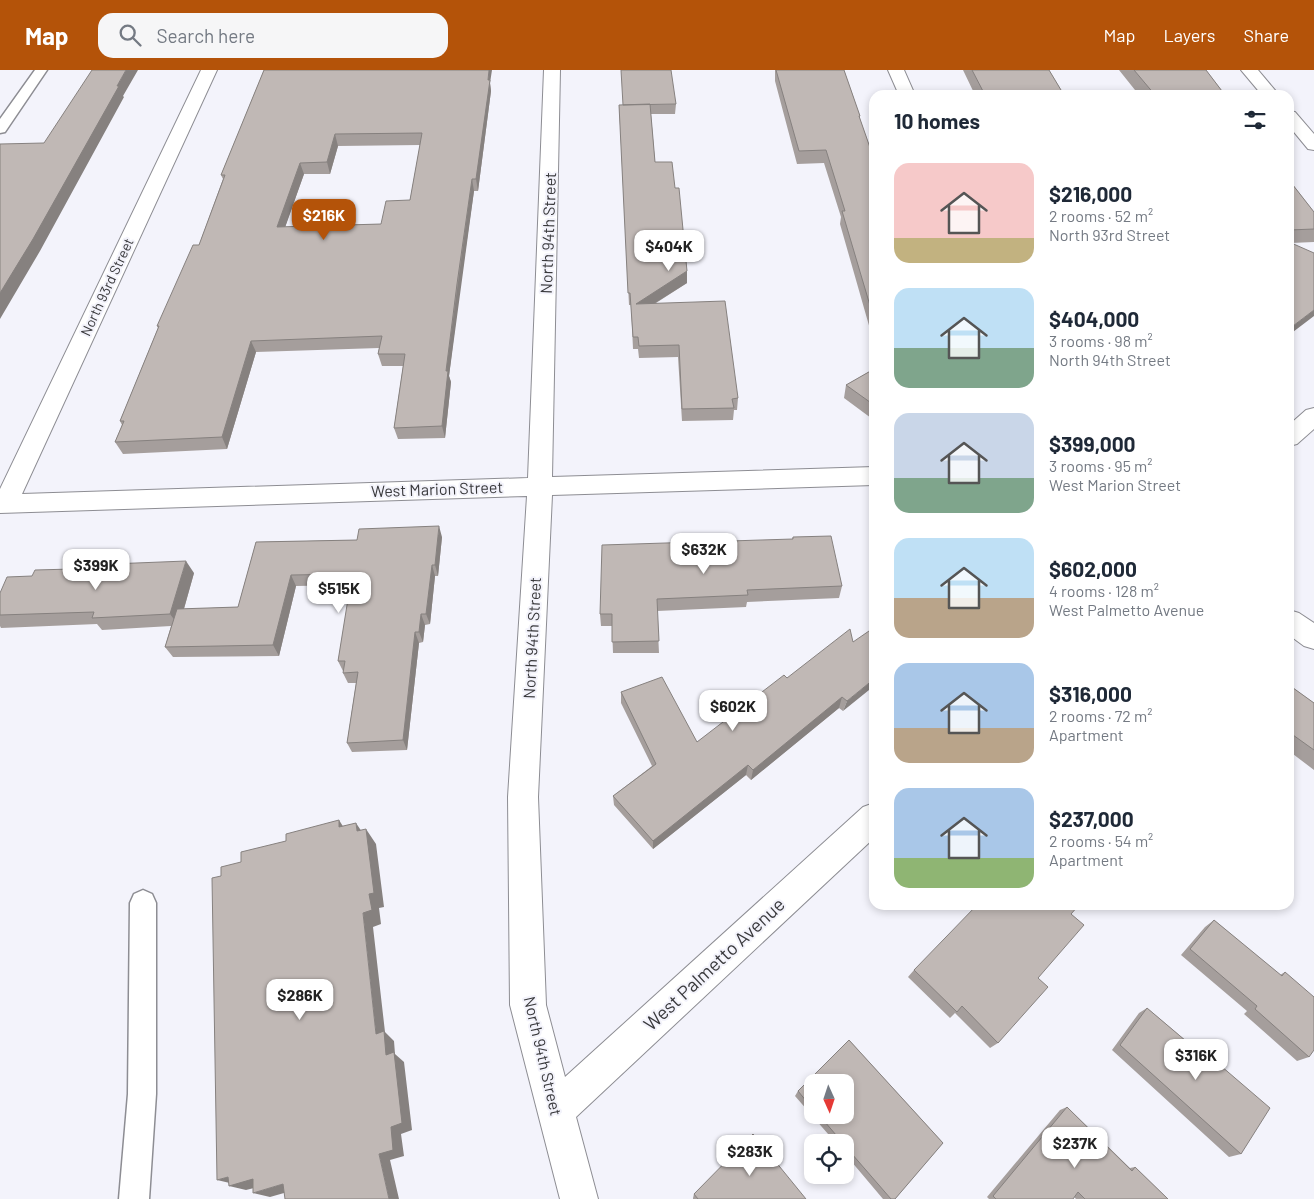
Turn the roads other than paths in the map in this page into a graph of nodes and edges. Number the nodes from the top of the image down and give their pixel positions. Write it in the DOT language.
graph roads {
  1 [pos="41,70"];
  2 [pos="209,70"];
  3 [pos="552,70"];
  4 [pos="896,70"];
  5 [pos="1249,70"];
  6 [pos="905,90"];
  7 [pos="1267,90"];
  8 [pos="1294,122"];
  9 [pos="0,129"];
  10 [pos="1314,145"];
  11 [pos="1314,416"];
  12 [pos="1294,434"];
  13 [pos="869,476"];
  14 [pos="540,486"];
  15 [pos="2,504"];
  16 [pos="1294,624"];
  17 [pos="1314,638"];
  18 [pos="869,822"];
  19 [pos="143,903"];
  20 [pos="555,1111"];
  21 [pos="134,1199"];
  22 [pos="579,1199"];
  1 -- 9 [label="lane"];
  2 -- 15 [label="street, North 93rd Street"];
  3 -- 14 [label="street, North 94th Street"];
  4 -- 6 [label="street"];
  5 -- 7 [label="street"];
  8 -- 10 [label="street"];
  11 -- 12 [label="street"];
  13 -- 14 [label="street, West Marion Street"];
  14 -- 15 [label="street, West Marion Street"];
  14 -- 20 [label="street, North 94th Street"];
  16 -- 17 [label="street"];
  18 -- 20 [label="street, West Palmetto Avenue"];
  19 -- 21 [label="lane"];
  20 -- 22 [label="street, North 94th Street"];
}
